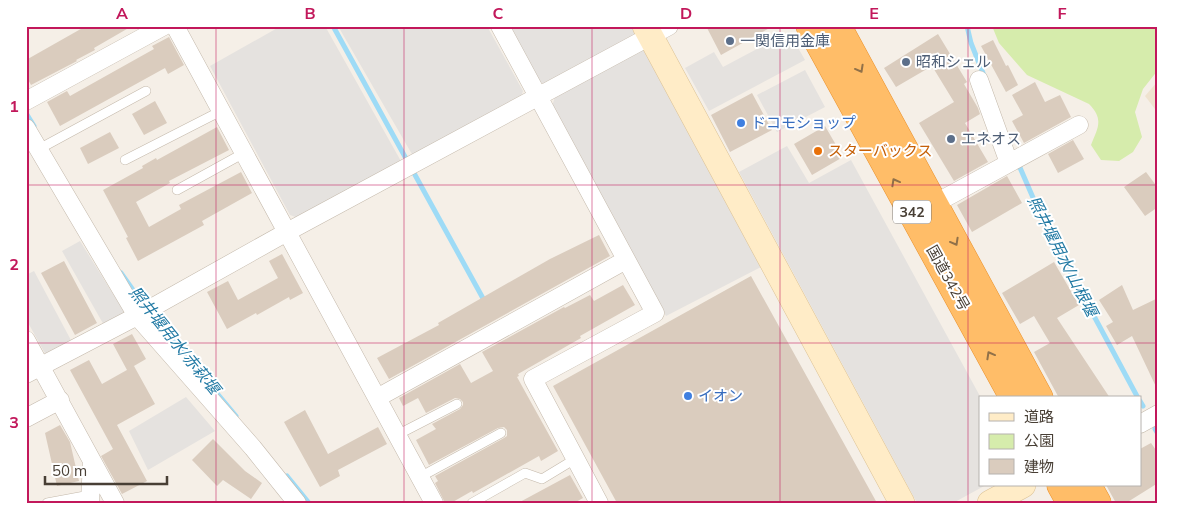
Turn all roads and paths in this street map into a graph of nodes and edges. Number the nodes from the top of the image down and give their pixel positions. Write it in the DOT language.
graph roads {
  1 [pos="164,26"];
  2 [pos="175,26"];
  3 [pos="500,26"];
  4 [pos="810,26"];
  5 [pos="837,26"];
  6 [pos="655,30"];
  7 [pos="979,80"];
  8 [pos="146,91"];
  9 [pos="539,96"];
  10 [pos="26,101"];
  11 [pos="221,111"];
  12 [pos="1079,125"];
  13 [pos="26,128"];
  14 [pos="39,149"];
  15 [pos="244,153"];
  16 [pos="125,160"];
  17 [pos="1009,163"];
  18 [pos="177,190"];
  19 [pos="934,204"];
  20 [pos="288,232"];
  21 [pos="626,260"];
  22 [pos="138,316"];
  23 [pos="26,340"];
  24 [pos="33,370"];
  25 [pos="1013,396"];
  26 [pos="1038,396"];
  27 [pos="377,398"];
  28 [pos="60,400"];
  29 [pos="457,404"];
  30 [pos="1158,414"];
  31 [pos="26,418"];
  32 [pos="1142,423"];
  33 [pos="501,433"];
  34 [pos="397,435"];
  35 [pos="575,459"];
  36 [pos="92,460"];
  37 [pos="420,477"];
  38 [pos="1021,486"];
  39 [pos="1062,486"];
  40 [pos="1088,486"];
  41 [pos="90,499"];
  42 [pos="47,503"];
  43 [pos="115,503"];
  44 [pos="297,503"];
  45 [pos="434,503"];
  46 [pos="472,503"];
  47 [pos="598,503"];
  48 [pos="902,503"];
  49 [pos="990,503"];
  50 [pos="1071,503"];
  51 [pos="1097,503"];
  1 -- 10 [label="street"];
  2 -- 11 [label="street"];
  3 -- 9 [label="street"];
  25 -- 4 [label="highway, 国道342号 / 342, one-way"];
  5 -- 19 [label="highway, 国道342号 / 342, one-way"];
  6 -- 9 [label="street"];
  6 -- 48 [label="street"];
  7 -- 17 [label="street"];
  8 -- 14 [label="lane"];
  9 -- 20 [label="street"];
  9 -- 21 [label="street"];
  11 -- 15 [label="street"];
  11 -- 16 [label="lane"];
  12 -- 17 [label="street"];
  13 -- 14 [label="street"];
  14 -- 22 [label="street"];
  15 -- 18 [label="lane"];
  15 -- 20 [label="street"];
  17 -- 19 [label="street"];
  19 -- 26 [label="highway, 国道342号 / 342, one-way"];
  20 -- 22 [label="street"];
  20 -- 27 [label="street"];
  21 -- 27 [label="street"];
  21 -- 35 [label="street"];
  22 -- 24 [label="street"];
  22 -- 44 [label="street"];
  23 -- 24 [label="street"];
  24 -- 28 [label="street"];
  27 -- 34 [label="street"];
  28 -- 31 [label="street"];
  28 -- 36 [label="street"];
  29 -- 34 [label="lane"];
  30 -- 32 [label="street"];
  33 -- 37 [label="lane"];
  34 -- 37 [label="street"];
  35 -- 46 [label="lane"];
  35 -- 47 [label="street"];
  36 -- 41 [label="street"];
  36 -- 43 [label="street"];
  37 -- 45 [label="street"];
  38 -- 49 [label="street"];
  39 -- 50 [label="highway"];
  40 -- 51 [label="highway"];
  41 -- 42 [label="lane"];
}
